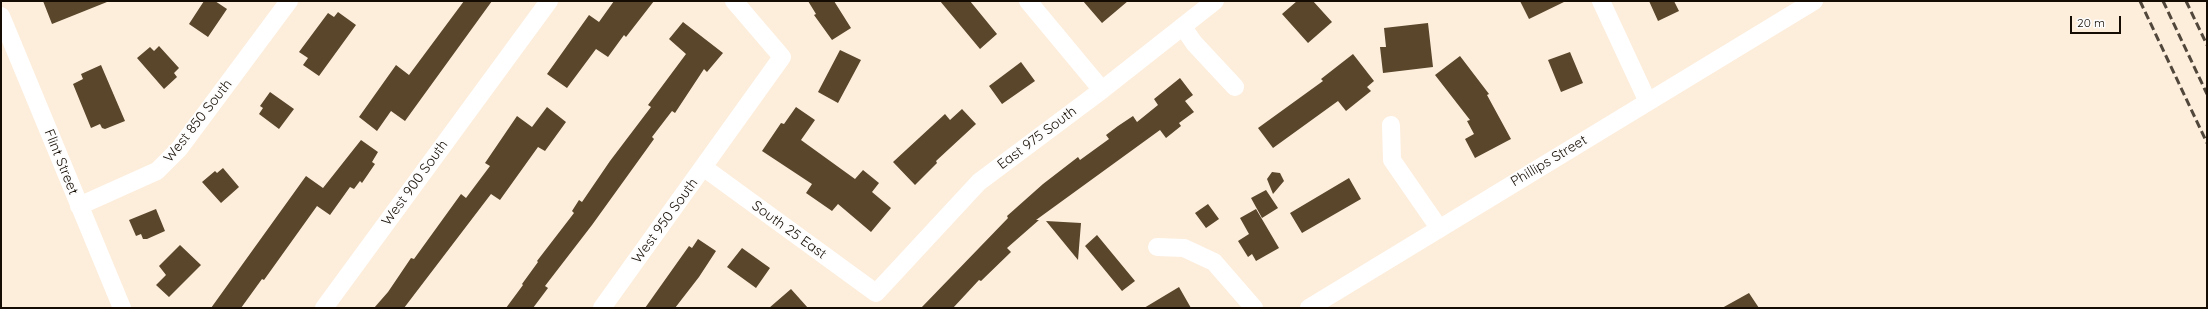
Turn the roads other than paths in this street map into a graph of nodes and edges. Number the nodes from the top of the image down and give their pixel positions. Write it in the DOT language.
graph roads {
  1 [pos="289,1"];
  2 [pos="549,1"];
  3 [pos="734,1"];
  4 [pos="1028,1"];
  5 [pos="1215,1"];
  6 [pos="1601,1"];
  7 [pos="1814,1"];
  8 [pos="1,16"];
  9 [pos="1183,28"];
  10 [pos="1235,87"];
  11 [pos="1102,90"];
  12 [pos="1648,102"];
  13 [pos="1391,125"];
  14 [pos="703,167"];
  15 [pos="79,206"];
  16 [pos="1439,228"];
  17 [pos="1157,247"];
  18 [pos="876,293"];
  19 [pos="122,308"];
  20 [pos="324,308"];
  21 [pos="602,308"];
  22 [pos="1254,308"];
  23 [pos="1309,308"];
  1 -- 15 [label="street, West 850 South"];
  2 -- 20 [label="street, West 900 South"];
  3 -- 14 [label="street, West 950 South"];
  4 -- 11 [label="street"];
  5 -- 9 [label="street, East 975 South"];
  6 -- 12 [label="street"];
  7 -- 12 [label="street, Phillips Street"];
  8 -- 15 [label="street, Flint Street"];
  9 -- 10 [label="street"];
  9 -- 11 [label="street, East 975 South"];
  11 -- 18 [label="street, East 975 South"];
  12 -- 16 [label="street, Phillips Street"];
  13 -- 16 [label="street"];
  14 -- 18 [label="street, South 25 East"];
  14 -- 21 [label="street, West 950 South"];
  15 -- 19 [label="street, Flint Street"];
  16 -- 23 [label="street, Phillips Street"];
  17 -- 22 [label="street"];
}
